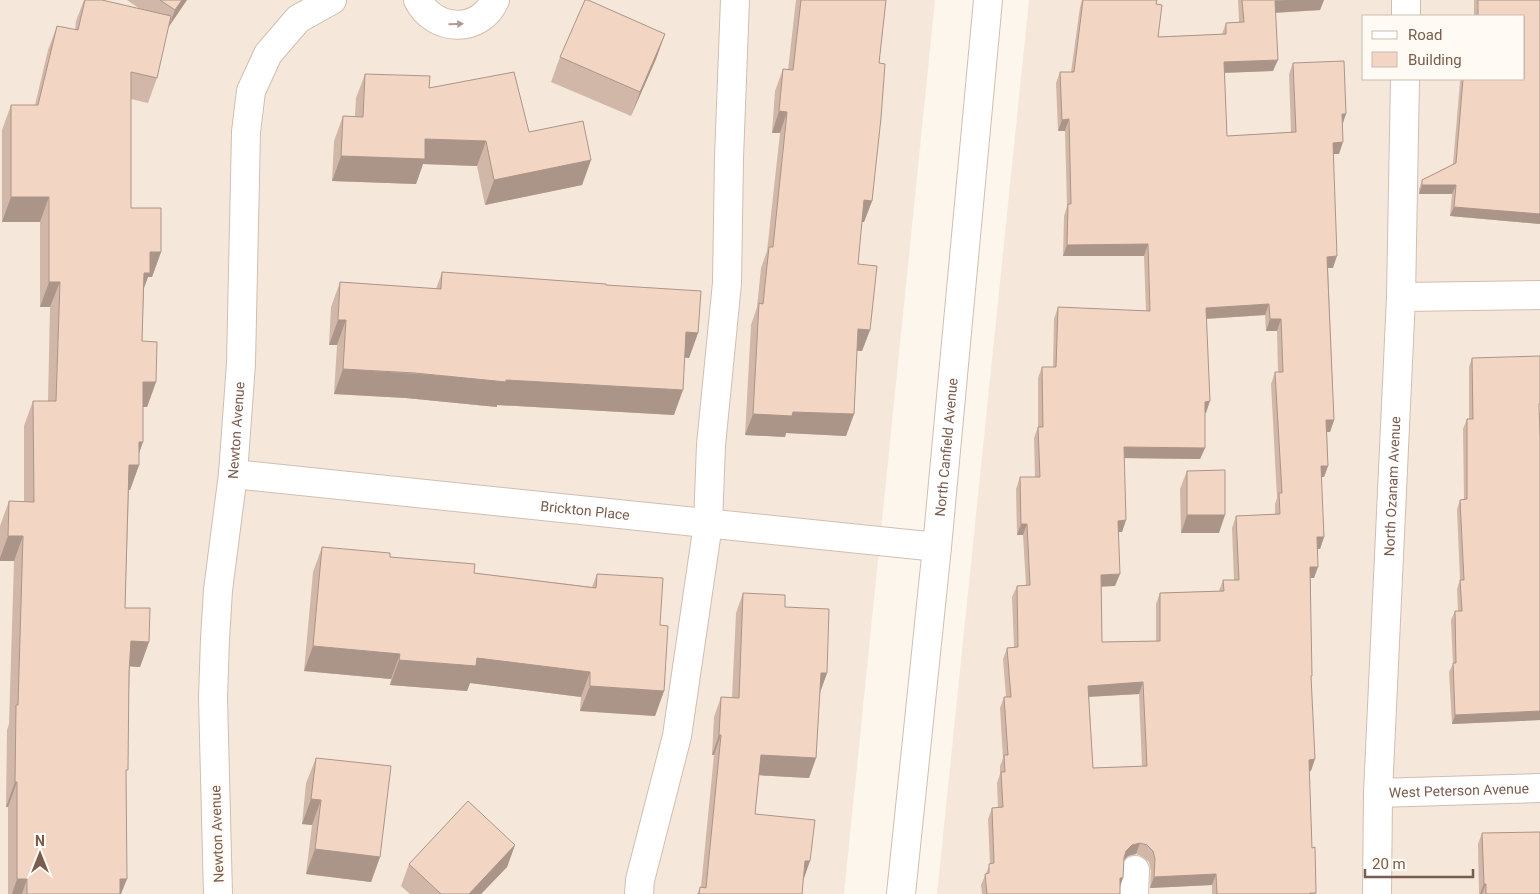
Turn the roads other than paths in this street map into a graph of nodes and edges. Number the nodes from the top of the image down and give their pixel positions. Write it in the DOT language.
graph roads {
  1 [pos="332,0"];
  2 [pos="418,0"];
  3 [pos="495,0"];
  4 [pos="735,0"];
  5 [pos="988,0"];
  6 [pos="1406,0"];
  7 [pos="1406,15"];
  8 [pos="1405,80"];
  9 [pos="1540,295"];
  10 [pos="1402,297"];
  11 [pos="233,474"];
  12 [pos="708,524"];
  13 [pos="937,547"];
  14 [pos="1540,788"];
  15 [pos="1378,793"];
  16 [pos="218,894"];
  17 [pos="639,894"];
  18 [pos="901,894"];
  19 [pos="1377,894"];
  1 -- 11 [label="street, Newton Avenue"];
  2 -- 3 [label="street, one-way"];
  4 -- 12 [label="street"];
  5 -- 13 [label="street, North Canfield Avenue"];
  6 -- 7 [label="street"];
  8 -- 10 [label="street, North Ozanam Avenue"];
  9 -- 10 [label="street"];
  10 -- 15 [label="street, North Ozanam Avenue"];
  11 -- 12 [label="street, Brickton Place"];
  11 -- 16 [label="street, Newton Avenue"];
  12 -- 13 [label="street, Brickton Place"];
  12 -- 17 [label="street"];
  13 -- 18 [label="street, North Canfield Avenue"];
  14 -- 15 [label="street, West Peterson Avenue"];
  15 -- 19 [label="street, North Ozanam Avenue"];
}
